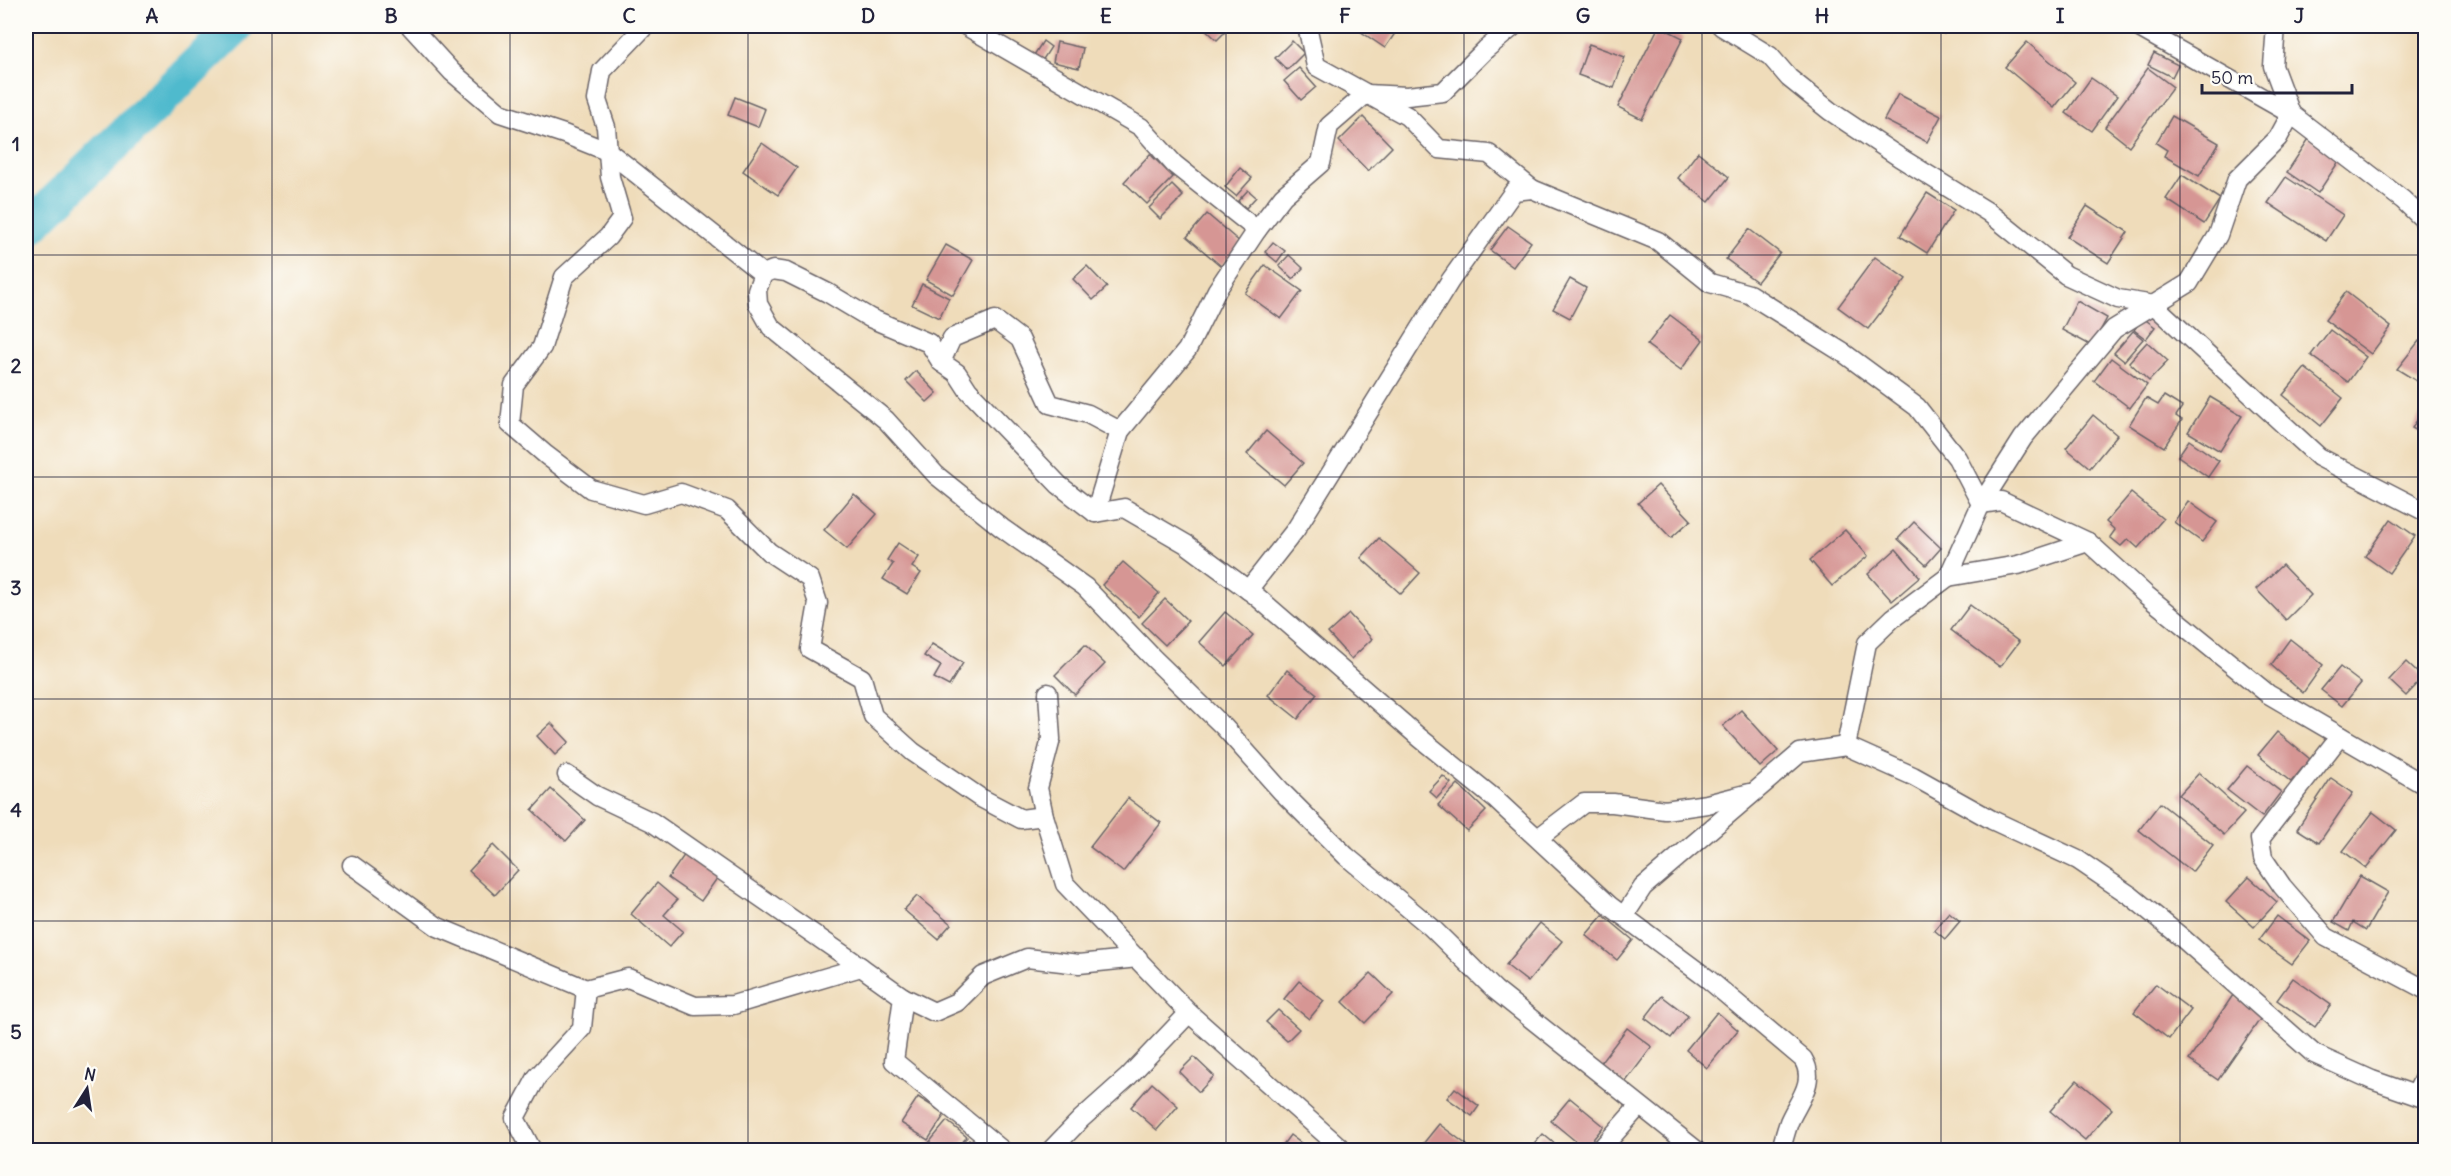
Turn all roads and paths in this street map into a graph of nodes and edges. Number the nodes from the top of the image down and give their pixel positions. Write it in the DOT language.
graph roads {
  1 [pos="410,26"];
  2 [pos="645,26"];
  3 [pos="966,26"];
  4 [pos="1307,26"];
  5 [pos="1514,26"];
  6 [pos="1720,26"];
  7 [pos="2136,26"];
  8 [pos="2276,26"];
  9 [pos="1366,94"];
  10 [pos="2291,114"];
  11 [pos="609,152"];
  12 [pos="1532,189"];
  13 [pos="2426,222"];
  14 [pos="1257,230"];
  15 [pos="763,274"];
  16 [pos="2154,305"];
  17 [pos="941,362"];
  18 [pos="1120,430"];
  19 [pos="1981,504"];
  20 [pos="2426,512"];
  21 [pos="1095,513"];
  22 [pos="2088,542"];
  23 [pos="1948,577"];
  24 [pos="1248,590"];
  25 [pos="1048,693"];
  26 [pos="2340,736"];
  27 [pos="1846,746"];
  28 [pos="567,775"];
  29 [pos="2426,786"];
  30 [pos="1755,792"];
  31 [pos="1044,816"];
  32 [pos="1538,838"];
  33 [pos="352,865"];
  34 [pos="1624,916"];
  35 [pos="1138,958"];
  36 [pos="861,967"];
  37 [pos="586,989"];
  38 [pos="2426,990"];
  39 [pos="903,997"];
  40 [pos="1189,1014"];
  41 [pos="2426,1073"];
  42 [pos="2421,1096"];
  43 [pos="1639,1106"];
  44 [pos="532,1150"];
  45 [pos="1002,1150"];
  46 [pos="1052,1150"];
  47 [pos="1343,1150"];
  48 [pos="1600,1150"];
  49 [pos="1696,1150"];
  50 [pos="1781,1150"];
  1 -- 11 [label="street"];
  2 -- 11 [label="street"];
  3 -- 14 [label="street"];
  4 -- 9 [label="street"];
  5 -- 9 [label="street"];
  6 -- 16 [label="street"];
  7 -- 10 [label="street"];
  8 -- 10 [label="street"];
  9 -- 12 [label="street"];
  9 -- 14 [label="street"];
  10 -- 13 [label="street"];
  10 -- 16 [label="street"];
  11 -- 15 [label="street"];
  11 -- 31 [label="street"];
  12 -- 19 [label="street"];
  12 -- 24 [label="street"];
  14 -- 18 [label="street"];
  15 -- 17 [label="street"];
  15 -- 43 [label="street"];
  16 -- 19 [label="street"];
  16 -- 20 [label="street"];
  17 -- 18 [label="street"];
  17 -- 21 [label="street"];
  18 -- 21 [label="street"];
  19 -- 22 [label="street"];
  19 -- 23 [label="street"];
  21 -- 24 [label="street"];
  22 -- 23 [label="street"];
  22 -- 26 [label="street"];
  23 -- 27 [label="street"];
  24 -- 32 [label="street"];
  25 -- 31 [label="street"];
  26 -- 29 [label="street"];
  26 -- 38 [label="street"];
  27 -- 30 [label="street"];
  27 -- 42 [label="street"];
  28 -- 36 [label="street"];
  30 -- 32 [label="street"];
  30 -- 34 [label="street"];
  31 -- 35 [label="street"];
  32 -- 34 [label="street"];
  33 -- 37 [label="street"];
  34 -- 50 [label="street"];
  35 -- 39 [label="street"];
  35 -- 40 [label="street"];
  36 -- 37 [label="street"];
  36 -- 39 [label="street"];
  37 -- 44 [label="street"];
  39 -- 45 [label="street"];
  40 -- 46 [label="street"];
  40 -- 47 [label="street"];
  41 -- 42 [label="street"];
  43 -- 48 [label="street"];
  43 -- 49 [label="street"];
}
